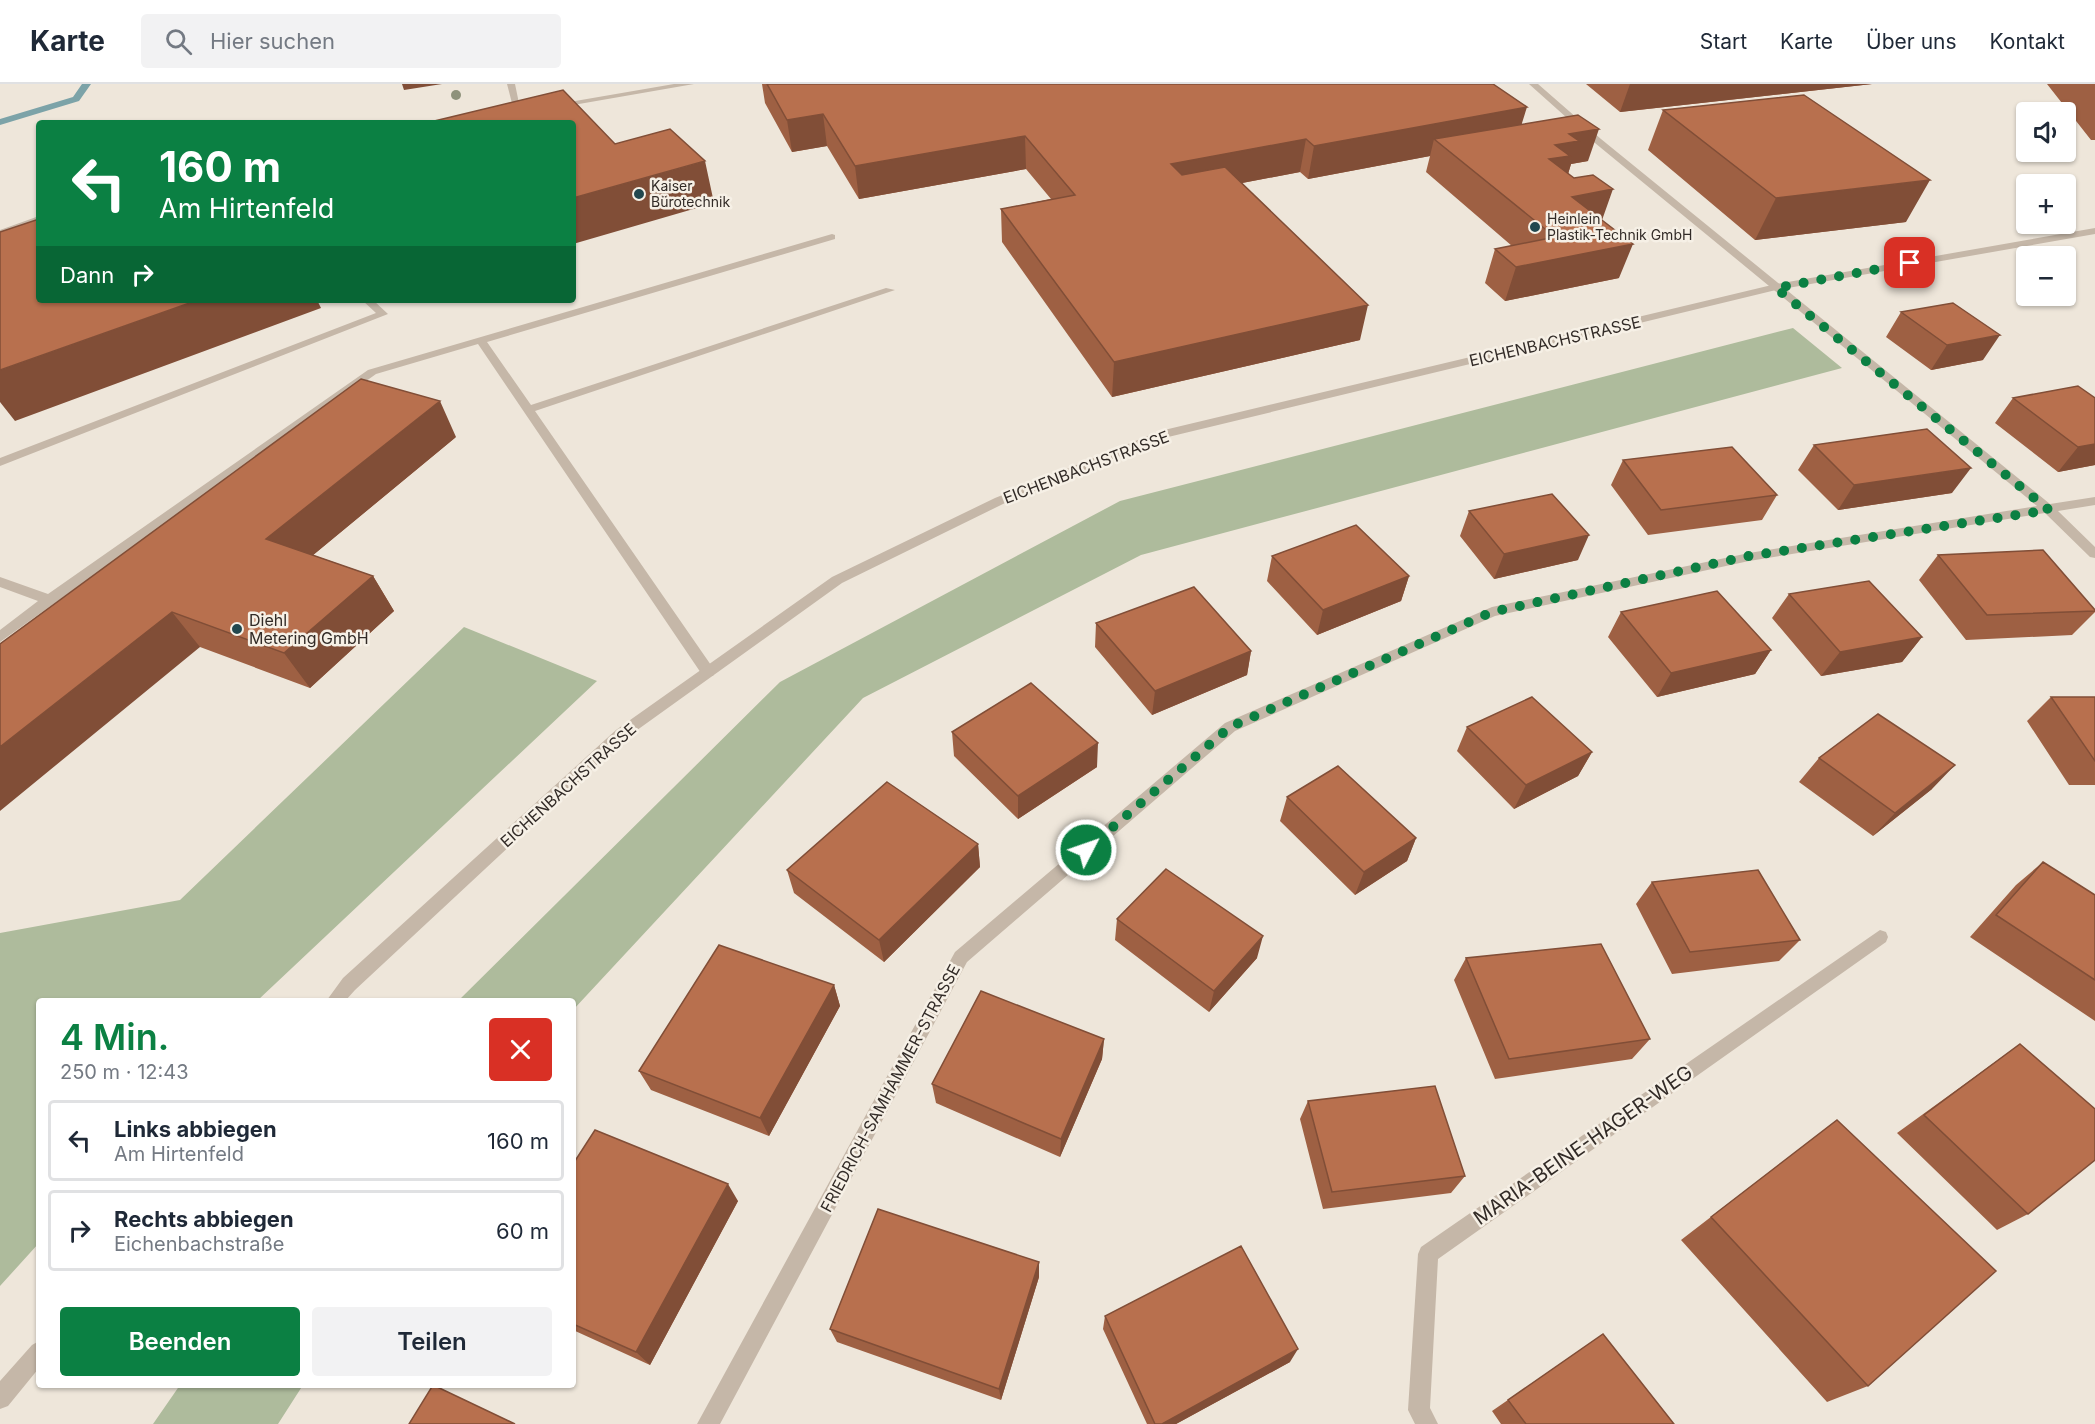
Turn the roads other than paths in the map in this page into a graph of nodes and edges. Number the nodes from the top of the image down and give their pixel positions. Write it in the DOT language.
graph roads {
  1 [pos="511,84"];
  2 [pos="690,84"];
  3 [pos="1533,84"];
  4 [pos="674,85"];
  5 [pos="541,107"];
  6 [pos="530,109"];
  7 [pos="518,111"];
  8 [pos="507,113"];
  9 [pos="36,220"];
  10 [pos="2095,231"];
  11 [pos="0,233"];
  12 [pos="832,237"];
  13 [pos="1776,288"];
  14 [pos="890,290"];
  15 [pos="371,303"];
  16 [pos="481,340"];
  17 [pos="529,410"];
  18 [pos="0,462"];
  19 [pos="2095,501"];
  20 [pos="2049,510"];
  21 [pos="2095,554"];
  22 [pos="0,582"];
  23 [pos="49,600"];
  24 [pos="0,637"];
  25 [pos="708,672"];
  26 [pos="1880,937"];
  27 [pos="338,998"];
  28 [pos="36,1356"];
  29 [pos="0,1398"];
  30 [pos="708,1424"];
  31 [pos="1427,1424"];
  1 -- 7 [label="street"];
  2 -- 4 [label="street"];
  3 -- 13 [label="street"];
  4 -- 5 [label="street"];
  6 -- 7 [label="street"];
  7 -- 8 [label="street"];
  9 -- 11 [label="street"];
  10 -- 13 [label="street, EICHENBACHSTRASSE"];
  12 -- 16 [label="street"];
  13 -- 20 [label="street"];
  13 -- 25 [label="street, EICHENBACHSTRASSE"];
  14 -- 17 [label="street"];
  15 -- 18 [label="street"];
  16 -- 17 [label="street"];
  16 -- 23 [label="street"];
  17 -- 25 [label="street"];
  19 -- 20 [label="street, FRIEDRICH-SAMHAMMER-STRASSE"];
  20 -- 21 [label="street"];
  20 -- 30 [label="street, FRIEDRICH-SAMHAMMER-STRASSE"];
  22 -- 23 [label="street"];
  23 -- 24 [label="street"];
  25 -- 27 [label="street, EICHENBACHSTRASSE"];
  26 -- 31 [label="street, MARIA-BEINE-HAGER-WEG"];
  28 -- 29 [label="street"];
}
